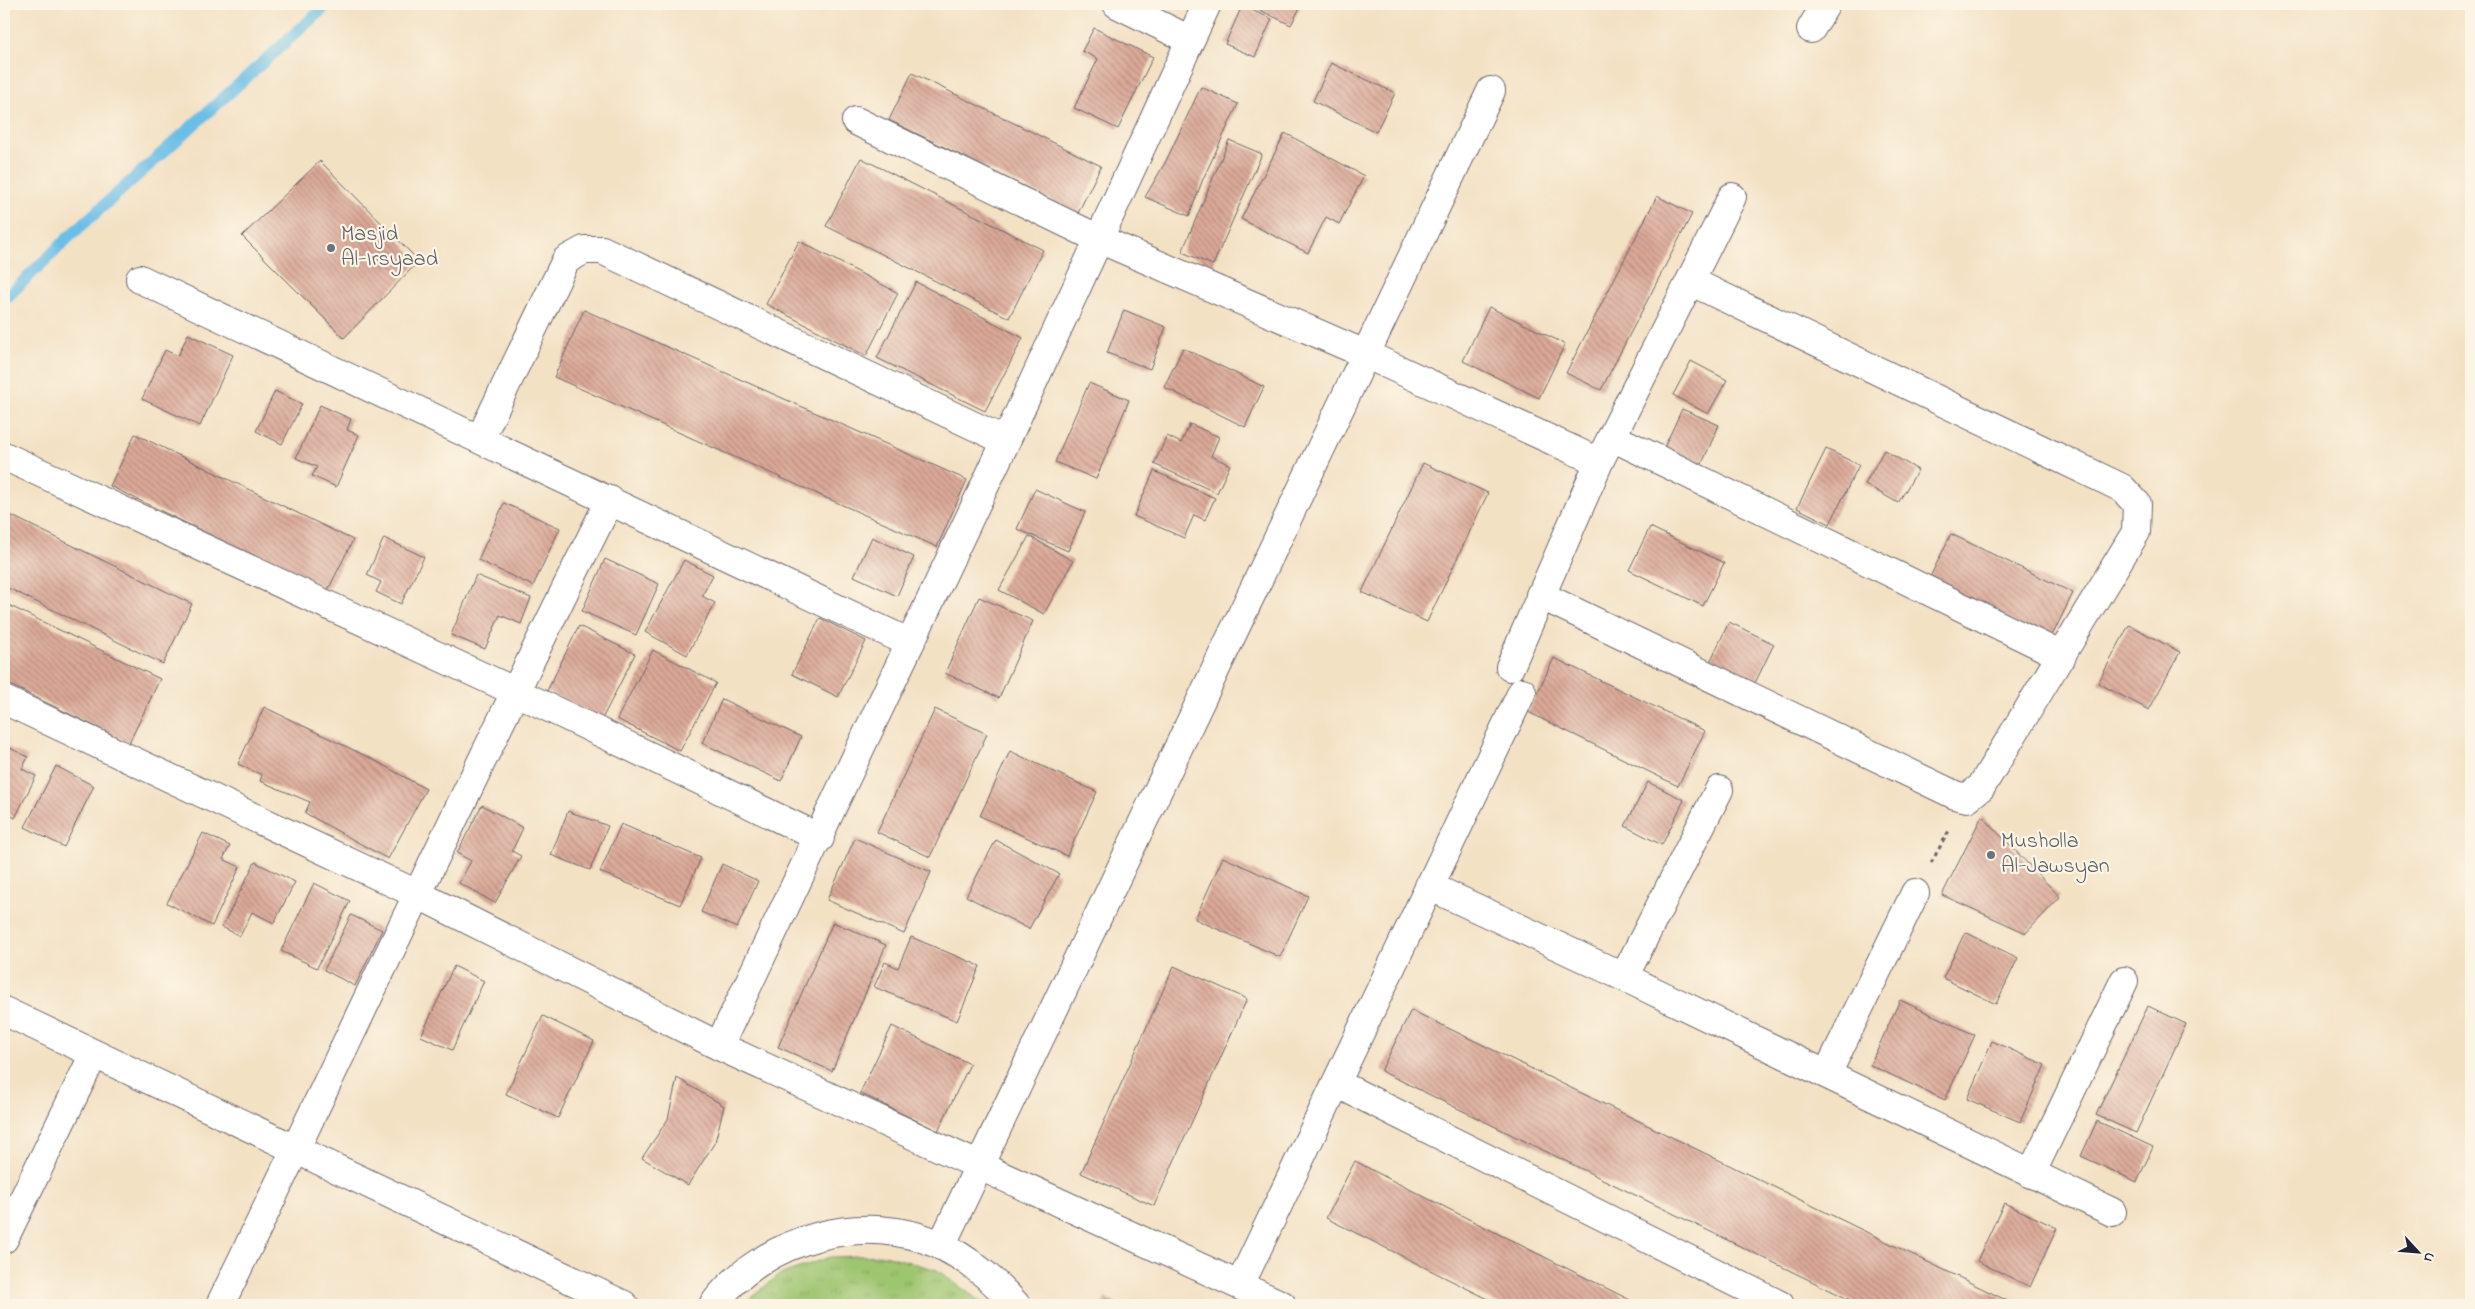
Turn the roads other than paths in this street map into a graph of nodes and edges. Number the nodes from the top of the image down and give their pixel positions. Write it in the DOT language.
graph roads {
  1 [pos="1117,4"];
  2 [pos="1207,4"];
  3 [pos="1826,4"];
  4 [pos="1811,28"];
  5 [pos="1190,40"];
  6 [pos="1491,91"];
  7 [pos="856,121"];
  8 [pos="1732,197"];
  9 [pos="1098,239"];
  10 [pos="140,279"];
  11 [pos="1690,281"];
  12 [pos="1365,354"];
  13 [pos="1612,437"];
  14 [pos="480,439"];
  15 [pos="1006,441"];
  16 [pos="4,456"];
  17 [pos="1600,462"];
  18 [pos="610,500"];
  19 [pos="1540,595"];
  20 [pos="910,643"];
  21 [pos="2062,656"];
  22 [pos="1510,667"];
  23 [pos="514,691"];
  24 [pos="1522,692"];
  25 [pos="4,700"];
  26 [pos="1719,790"];
  27 [pos="820,838"];
  28 [pos="1429,886"];
  29 [pos="1915,893"];
  30 [pos="419,895"];
  31 [pos="1624,977"];
  32 [pos="2124,981"];
  33 [pos="4,1011"];
  34 [pos="719,1046"];
  35 [pos="94,1054"];
  36 [pos="1826,1074"];
  37 [pos="1336,1083"];
  38 [pos="296,1151"];
  39 [pos="979,1167"];
  40 [pos="2031,1174"];
  41 [pos="2112,1212"];
  42 [pos="4,1239"];
  43 [pos="941,1246"];
  44 [pos="1240,1285"];
  45 [pos="220,1305"];
  46 [pos="624,1305"];
  47 [pos="713,1305"];
  48 [pos="1016,1305"];
  49 [pos="1282,1305"];
  50 [pos="1780,1305"];
  1 -- 5 [label="street"];
  2 -- 5 [label="street"];
  3 -- 4 [label="street"];
  5 -- 9 [label="street"];
  6 -- 12 [label="street"];
  7 -- 9 [label="street"];
  8 -- 11 [label="street"];
  9 -- 12 [label="street"];
  9 -- 15 [label="street"];
  10 -- 14 [label="street"];
  11 -- 13 [label="street"];
  11 -- 21 [label="street"];
  12 -- 17 [label="street"];
  12 -- 39 [label="street"];
  13 -- 17 [label="street"];
  13 -- 21 [label="street"];
  14 -- 15 [label="street"];
  14 -- 18 [label="street"];
  15 -- 20 [label="street"];
  16 -- 23 [label="street"];
  17 -- 19 [label="street"];
  18 -- 20 [label="street"];
  18 -- 23 [label="street"];
  19 -- 21 [label="street"];
  19 -- 22 [label="street"];
  20 -- 27 [label="street"];
  23 -- 27 [label="street"];
  23 -- 30 [label="street"];
  24 -- 28 [label="street"];
  25 -- 30 [label="street"];
  26 -- 31 [label="street"];
  27 -- 34 [label="street"];
  28 -- 31 [label="street"];
  28 -- 37 [label="street"];
  29 -- 36 [label="street"];
  30 -- 34 [label="street"];
  30 -- 38 [label="street"];
  31 -- 36 [label="street"];
  32 -- 40 [label="street"];
  33 -- 35 [label="street"];
  34 -- 39 [label="street"];
  35 -- 38 [label="street"];
  35 -- 42 [label="street"];
  36 -- 40 [label="street"];
  37 -- 44 [label="street"];
  37 -- 50 [label="street"];
  38 -- 45 [label="street"];
  38 -- 46 [label="street"];
  39 -- 43 [label="street"];
  39 -- 44 [label="street"];
  40 -- 41 [label="street"];
  43 -- 47 [label="street"];
  43 -- 48 [label="street"];
  44 -- 49 [label="street"];
}
